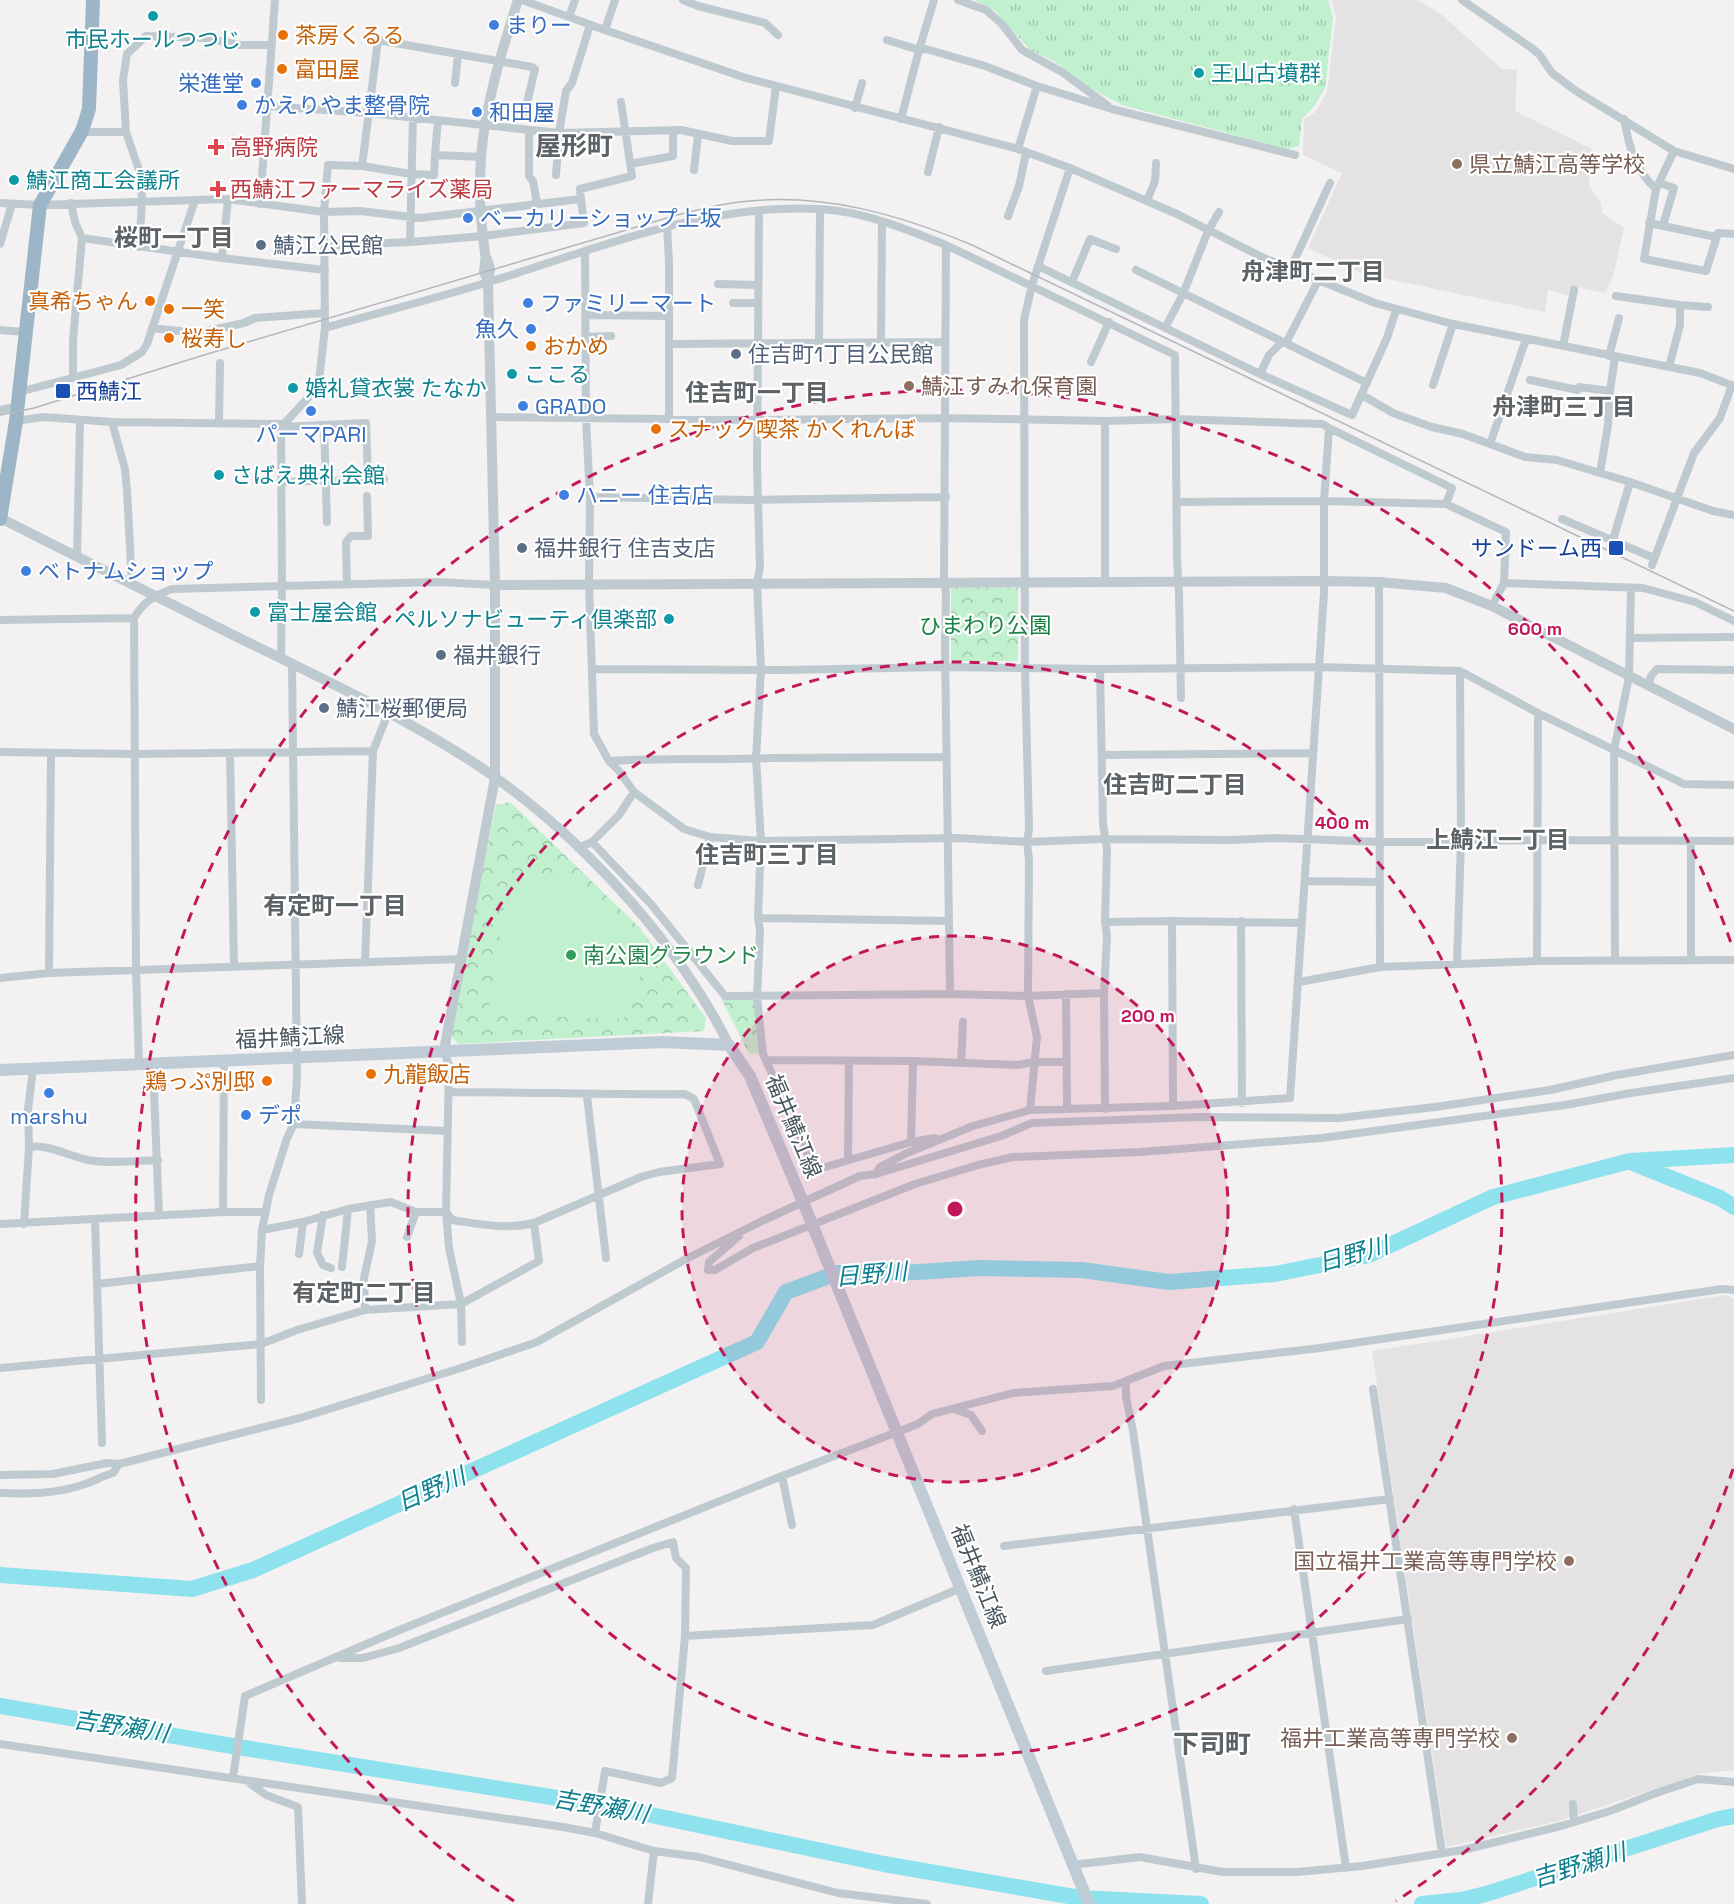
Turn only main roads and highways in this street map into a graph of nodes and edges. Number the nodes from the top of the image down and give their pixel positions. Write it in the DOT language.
graph roads {
  1 [pos="95,0"];
  2 [pos="40,205"];
  3 [pos="0,518"];
  4 [pos="0,1070"];
  5 [pos="1089,1904"];
  1 -- 2 [label="highway"];
  1 -- 2 [label="highway"];
  2 -- 3 [label="highway"];
  4 -- 5 [label="main road, 福井鯖江線"];
}
